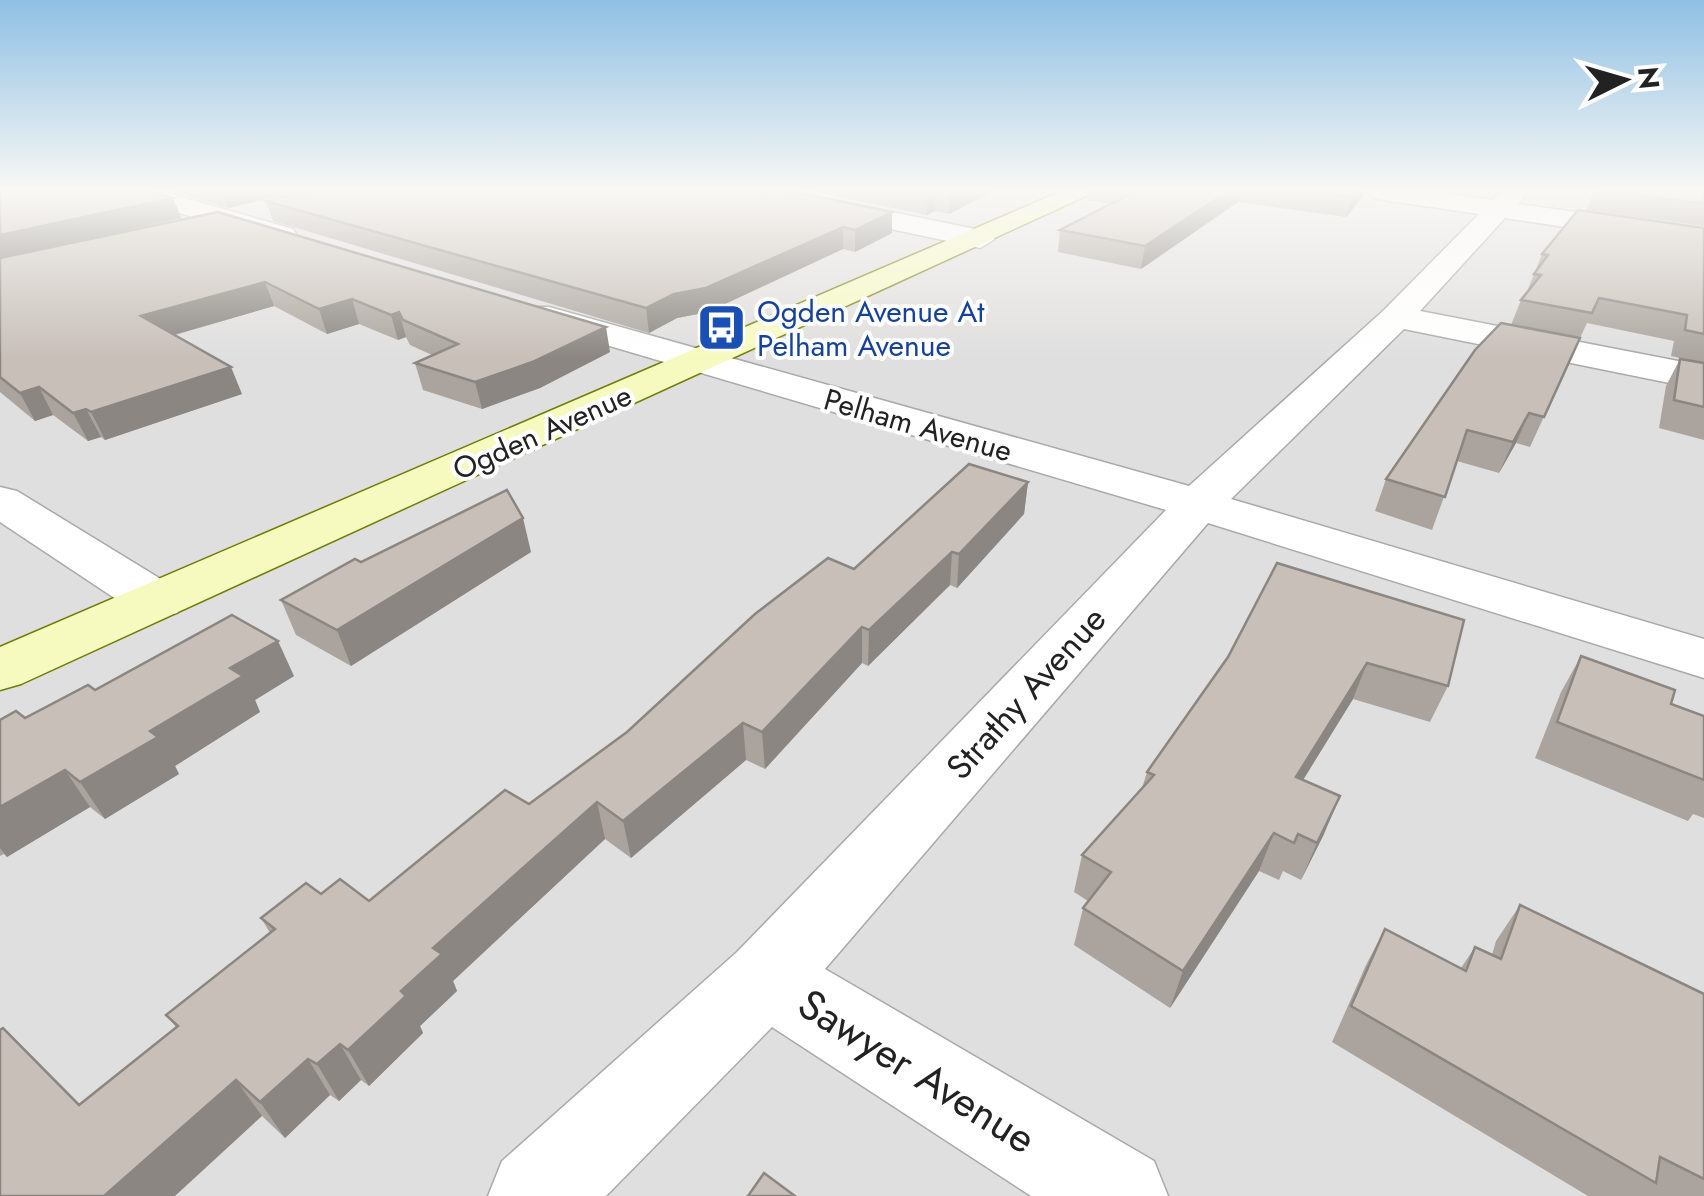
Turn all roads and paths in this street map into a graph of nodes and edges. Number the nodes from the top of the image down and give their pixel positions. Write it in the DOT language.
graph roads {
  1 [pos="962,247"];
  2 [pos="1462,247"];
  3 [pos="504,304"];
  4 [pos="1396,317"];
  5 [pos="700,363"];
  6 [pos="1704,378"];
  7 [pos="0,501"];
  8 [pos="1198,504"];
  9 [pos="157,600"];
  10 [pos="1704,659"];
  11 [pos="0,670"];
  12 [pos="766,978"];
  13 [pos="537,1196"];
  14 [pos="1120,1196"];
  1 -- 5 [label="street, Ogden Avenue"];
  2 -- 4 [label="street, Strathy Avenue"];
  3 -- 5 [label="street, Pelham Avenue"];
  4 -- 6 [label="street"];
  4 -- 8 [label="street, Strathy Avenue"];
  5 -- 8 [label="street, Pelham Avenue"];
  5 -- 9 [label="street, Ogden Avenue"];
  7 -- 9 [label="street"];
  8 -- 10 [label="street, Pelham Avenue"];
  8 -- 12 [label="street, Strathy Avenue"];
  9 -- 11 [label="street, Ogden Avenue"];
  12 -- 13 [label="street, Strathy Avenue"];
  12 -- 14 [label="street, Sawyer Avenue"];
}
